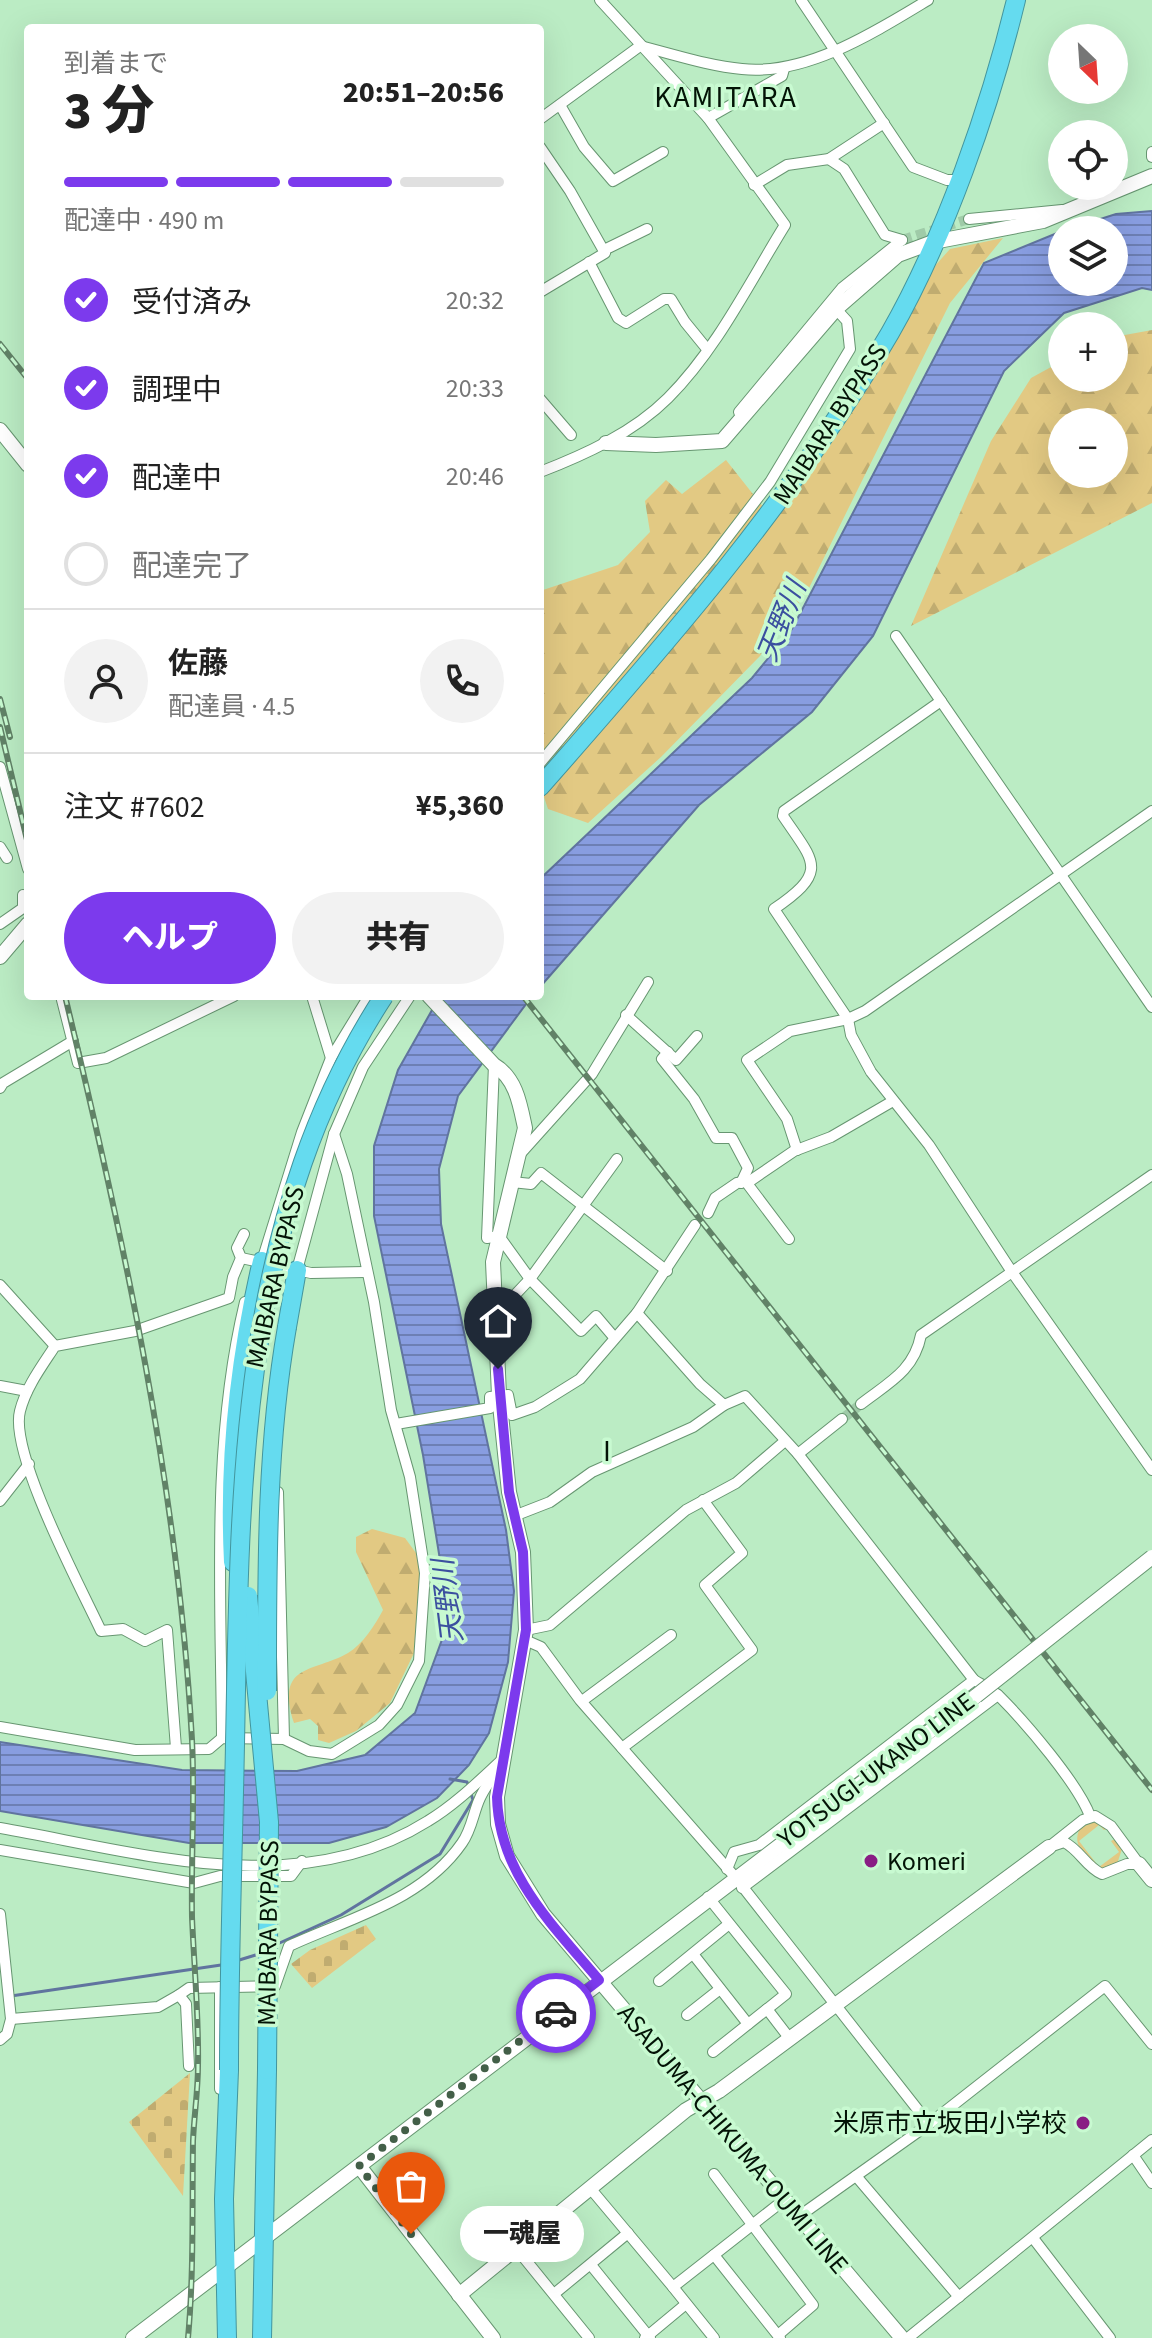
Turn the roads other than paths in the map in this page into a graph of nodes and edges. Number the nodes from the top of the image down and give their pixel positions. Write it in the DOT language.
graph roads {
  1 [pos="600,0"];
  2 [pos="801,0"];
  3 [pos="928,0"];
  4 [pos="1016,0"];
  5 [pos="640,46"];
  6 [pos="834,49"];
  7 [pos="784,69"];
  8 [pos="560,105"];
  9 [pos="544,116"];
  10 [pos="708,118"];
  11 [pos="884,123"];
  12 [pos="663,152"];
  13 [pos="544,153"];
  14 [pos="829,159"];
  15 [pos="1152,175"];
  16 [pos="959,180"];
  17 [pos="754,185"];
  18 [pos="1072,209"];
  19 [pos="969,219"];
  20 [pos="647,229"];
  21 [pos="933,242"];
  22 [pos="604,250"];
  23 [pos="589,262"];
  24 [pos="544,290"];
  25 [pos="836,309"];
  26 [pos="707,349"];
  27 [pos="544,404"];
  28 [pos="0,430"];
  29 [pos="571,435"];
  30 [pos="722,441"];
  31 [pos="606,443"];
  32 [pos="24,460"];
  33 [pos="544,470"];
  34 [pos="896,636"];
  35 [pos="941,701"];
  36 [pos="544,758"];
  37 [pos="1,775"];
  38 [pos="544,782"];
  39 [pos="1152,811"];
  40 [pos="0,847"];
  41 [pos="24,855"];
  42 [pos="7,858"];
  43 [pos="1061,874"];
  44 [pos="23,895"];
  45 [pos="0,924"];
  46 [pos="24,929"];
  47 [pos="0,957"];
  48 [pos="648,982"];
  49 [pos="62,1000"];
  50 [pos="226,1000"];
  51 [pos="313,1000"];
  52 [pos="367,1000"];
  53 [pos="382,1000"];
  54 [pos="407,1000"];
  55 [pos="433,1000"];
  56 [pos="1152,1007"];
  57 [pos="626,1015"];
  58 [pos="848,1019"];
  59 [pos="697,1036"];
  60 [pos="73,1041"];
  61 [pos="668,1052"];
  62 [pos="331,1058"];
  63 [pos="490,1061"];
  64 [pos="0,1088"];
  65 [pos="893,1101"];
  66 [pos="334,1134"];
  67 [pos="797,1150"];
  68 [pos="522,1152"];
  69 [pos="617,1159"];
  70 [pos="1152,1175"];
  71 [pos="512,1182"];
  72 [pos="744,1182"];
  73 [pos="583,1208"];
  74 [pos="708,1213"];
  75 [pos="695,1225"];
  76 [pos="244,1234"];
  77 [pos="499,1236"];
  78 [pos="789,1239"];
  79 [pos="241,1258"];
  80 [pos="259,1260"];
  81 [pos="301,1271"];
  82 [pos="667,1271"];
  83 [pos="366,1272"];
  84 [pos="1012,1272"];
  85 [pos="530,1279"];
  86 [pos="0,1285"];
  87 [pos="637,1313"];
  88 [pos="495,1316"];
  89 [pos="613,1336"];
  90 [pos="55,1346"];
  91 [pos="0,1386"];
  92 [pos="27,1391"];
  93 [pos="499,1395"];
  94 [pos="861,1404"];
  95 [pos="724,1405"];
  96 [pos="842,1419"];
  97 [pos="400,1423"];
  98 [pos="785,1441"];
  99 [pos="798,1454"];
  100 [pos="29,1464"];
  101 [pos="1152,1470"];
  102 [pos="703,1500"];
  103 [pos="0,1501"];
  104 [pos="514,1516"];
  105 [pos="243,1530"];
  106 [pos="1152,1557"];
  107 [pos="526,1635"];
  108 [pos="671,1635"];
  109 [pos="236,1640"];
  110 [pos="974,1680"];
  111 [pos="998,1695"];
  112 [pos="582,1701"];
  113 [pos="0,1727"];
  114 [pos="222,1738"];
  115 [pos="284,1739"];
  116 [pos="176,1748"];
  117 [pos="622,1748"];
  118 [pos="503,1759"];
  119 [pos="266,1762"];
  120 [pos="1090,1816"];
  121 [pos="1076,1826"];
  122 [pos="0,1828"];
  123 [pos="1123,1843"];
  124 [pos="1049,1847"];
  125 [pos="1074,1847"];
  126 [pos="0,1850"];
  127 [pos="302,1861"];
  128 [pos="1139,1864"];
  129 [pos="1121,1866"];
  130 [pos="734,1878"];
  131 [pos="1152,1880"];
  132 [pos="708,1897"];
  133 [pos="0,1914"];
  134 [pos="729,1924"];
  135 [pos="693,1954"];
  136 [pos="599,1980"];
  137 [pos="659,1981"];
  138 [pos="275,1986"];
  139 [pos="220,1987"];
  140 [pos="720,1989"];
  141 [pos="179,1995"];
  142 [pos="835,2006"];
  143 [pos="767,2009"];
  144 [pos="687,2015"];
  145 [pos="11,2019"];
  146 [pos="748,2024"];
  147 [pos="790,2039"];
  148 [pos="0,2040"];
  149 [pos="1152,2044"];
  150 [pos="713,2052"];
  151 [pos="189,2066"];
  152 [pos="701,2100"];
  153 [pos="929,2124"];
  154 [pos="1152,2140"];
  155 [pos="1133,2155"];
  156 [pos="359,2166"];
  157 [pos="714,2174"];
  158 [pos="856,2176"];
  159 [pos="1152,2183"];
  160 [pos="265,2185"];
  161 [pos="590,2188"];
  162 [pos="224,2199"];
  163 [pos="784,2200"];
  164 [pos="798,2217"];
  165 [pos="752,2224"];
  166 [pos="628,2233"];
  167 [pos="265,2236"];
  168 [pos="1033,2238"];
  169 [pos="516,2248"];
  170 [pos="714,2255"];
  171 [pos="228,2264"];
  172 [pos="591,2265"];
  173 [pos="673,2287"];
  174 [pos="554,2294"];
  175 [pos="459,2295"];
  176 [pos="959,2297"];
  177 [pos="686,2304"];
  178 [pos="648,2337"];
  179 [pos="779,2337"];
  180 [pos="133,2338"];
  181 [pos="227,2338"];
  182 [pos="262,2338"];
  183 [pos="493,2338"];
  184 [pos="589,2338"];
  185 [pos="714,2338"];
  186 [pos="905,2338"];
  187 [pos="1110,2338"];
  1 -- 5 [label="street"];
  2 -- 6 [label="street"];
  3 -- 6 [label="street"];
  4 -- 16 [label="highway, MAIBARA BYPASS"];
  5 -- 7 [label="street"];
  5 -- 8 [label="street"];
  5 -- 10 [label="street"];
  6 -- 7 [label="street"];
  6 -- 11 [label="street"];
  7 -- 10 [label="street"];
  8 -- 9 [label="street"];
  8 -- 12 [label="street"];
  10 -- 17 [label="street"];
  11 -- 14 [label="street"];
  11 -- 16 [label="street"];
  13 -- 22 [label="street"];
  14 -- 17 [label="street"];
  14 -- 30 [label="street"];
  15 -- 18 [label="main road"];
  16 -- 21 [label="highway, MAIBARA BYPASS"];
  17 -- 26 [label="street"];
  18 -- 19 [label="street"];
  18 -- 21 [label="main road"];
  20 -- 22 [label="street"];
  21 -- 25 [label="main road"];
  21 -- 38 [label="highway, MAIBARA BYPASS"];
  22 -- 23 [label="street"];
  23 -- 24 [label="street"];
  23 -- 26 [label="street"];
  25 -- 30 [label="main road"];
  25 -- 36 [label="street"];
  26 -- 31 [label="street"];
  27 -- 29 [label="street"];
  28 -- 32 [label="main road"];
  30 -- 31 [label="main road"];
  31 -- 33 [label="street"];
  34 -- 35 [label="street"];
  35 -- 43 [label="street"];
  35 -- 58 [label="street"];
  37 -- 41 [label="street"];
  39 -- 43 [label="street"];
  40 -- 42 [label="street"];
  43 -- 56 [label="street"];
  43 -- 58 [label="street"];
  44 -- 45 [label="street"];
  46 -- 47 [label="main road"];
  48 -- 57 [label="street"];
  49 -- 60 [label="street"];
  50 -- 60 [label="street"];
  51 -- 62 [label="street"];
  52 -- 62 [label="street"];
  53 -- 105 [label="highway, MAIBARA BYPASS, bridge"];
  54 -- 66 [label="street"];
  55 -- 63 [label="main road, ASADUMA-CHIKUMA-OUMI LINE"];
  57 -- 61 [label="street"];
  57 -- 68 [label="street"];
  58 -- 65 [label="street"];
  58 -- 67 [label="street"];
  59 -- 61 [label="street"];
  60 -- 64 [label="street"];
  61 -- 72 [label="street"];
  62 -- 80 [label="street"];
  63 -- 68 [label="main road, ASADUMA-CHIKUMA-OUMI LINE"];
  63 -- 77 [label="street"];
  65 -- 67 [label="street"];
  65 -- 84 [label="street"];
  66 -- 81 [label="street"];
  66 -- 83 [label="street"];
  67 -- 72 [label="street"];
  68 -- 71 [label="main road, ASADUMA-CHIKUMA-OUMI LINE"];
  69 -- 73 [label="street"];
  70 -- 84 [label="street"];
  71 -- 73 [label="street"];
  71 -- 77 [label="main road, ASADUMA-CHIKUMA-OUMI LINE"];
  72 -- 74 [label="street"];
  72 -- 78 [label="street"];
  73 -- 82 [label="street"];
  73 -- 85 [label="street"];
  75 -- 82 [label="street"];
  76 -- 79 [label="street"];
  77 -- 85 [label="street"];
  77 -- 88 [label="main road, ASADUMA-CHIKUMA-OUMI LINE"];
  79 -- 80 [label="street"];
  79 -- 90 [label="street"];
  80 -- 81 [label="street"];
  80 -- 109 [label="highway, bridge"];
  80 -- 114 [label="street"];
  81 -- 83 [label="street"];
  81 -- 115 [label="street"];
  81 -- 119 [label="highway, bridge"];
  82 -- 87 [label="street"];
  83 -- 97 [label="street"];
  84 -- 94 [label="street"];
  84 -- 101 [label="street"];
  85 -- 88 [label="street"];
  85 -- 89 [label="street"];
  86 -- 90 [label="street"];
  87 -- 89 [label="street"];
  87 -- 95 [label="street"];
  88 -- 93 [label="main road, ASADUMA-CHIKUMA-OUMI LINE"];
  89 -- 93 [label="street"];
  90 -- 92 [label="street"];
  91 -- 92 [label="street"];
  92 -- 100 [label="street"];
  93 -- 97 [label="street"];
  93 -- 104 [label="main road, ASADUMA-CHIKUMA-OUMI LINE"];
  95 -- 98 [label="street"];
  95 -- 104 [label="street"];
  96 -- 99 [label="street"];
  97 -- 115 [label="street"];
  98 -- 99 [label="street"];
  98 -- 102 [label="street"];
  99 -- 110 [label="street"];
  100 -- 103 [label="street"];
  100 -- 116 [label="street"];
  102 -- 107 [label="street"];
  102 -- 117 [label="street"];
  104 -- 107 [label="main road, ASADUMA-CHIKUMA-OUMI LINE"];
  105 -- 109 [label="highway, MAIBARA BYPASS, bridge"];
  105 -- 119 [label="highway, MAIBARA BYPASS, bridge"];
  106 -- 130 [label="main road, YOTSUGI-UKANO LINE, bridge"];
  107 -- 112 [label="street"];
  107 -- 118 [label="main road, ASADUMA-CHIKUMA-OUMI LINE"];
  108 -- 112 [label="street"];
  109 -- 162 [label="highway, MAIBARA BYPASS, bridge"];
  110 -- 111 [label="street"];
  110 -- 130 [label="street"];
  111 -- 120 [label="street"];
  111 -- 130 [label="street"];
  112 -- 117 [label="street"];
  113 -- 116 [label="street"];
  114 -- 115 [label="street"];
  114 -- 116 [label="street"];
  117 -- 130 [label="street"];
  118 -- 127 [label="street"];
  118 -- 136 [label="main road, ASADUMA-CHIKUMA-OUMI LINE"];
  118 -- 138 [label="street"];
  119 -- 160 [label="highway, MAIBARA BYPASS, bridge"];
  120 -- 121 [label="street"];
  120 -- 123 [label="street"];
  121 -- 124 [label="street"];
  121 -- 125 [label="street"];
  122 -- 127 [label="street"];
  123 -- 128 [label="street"];
  123 -- 129 [label="street"];
  124 -- 125 [label="street"];
  124 -- 142 [label="main road"];
  125 -- 129 [label="street"];
  126 -- 127 [label="street"];
  128 -- 129 [label="street"];
  128 -- 131 [label="main road"];
  130 -- 132 [label="main road, YOTSUGI-UKANO LINE"];
  130 -- 142 [label="street"];
  132 -- 134 [label="street"];
  132 -- 136 [label="main road, YOTSUGI-UKANO LINE"];
  133 -- 145 [label="street"];
  134 -- 135 [label="street"];
  134 -- 143 [label="street"];
  135 -- 137 [label="street"];
  135 -- 140 [label="street"];
  136 -- 152 [label="main road, ASADUMA-CHIKUMA-OUMI LINE"];
  136 -- 156 [label="main road, YOTSUGI-UKANO LINE"];
  138 -- 139 [label="street"];
  138 -- 160 [label="street"];
  139 -- 141 [label="street"];
  139 -- 162 [label="street"];
  140 -- 144 [label="street"];
  140 -- 146 [label="street"];
  141 -- 145 [label="street"];
  141 -- 151 [label="street"];
  142 -- 147 [label="main road"];
  142 -- 153 [label="street"];
  143 -- 146 [label="street"];
  143 -- 147 [label="street"];
  145 -- 148 [label="street"];
  146 -- 150 [label="street"];
  147 -- 152 [label="main road"];
  149 -- 153 [label="street"];
  152 -- 161 [label="main road"];
  152 -- 163 [label="main road, ASADUMA-CHIKUMA-OUMI LINE"];
  153 -- 158 [label="street"];
  154 -- 155 [label="street"];
  155 -- 159 [label="street"];
  155 -- 168 [label="street"];
  156 -- 167 [label="main road, YOTSUGI-UKANO LINE"];
  156 -- 175 [label="main road"];
  157 -- 165 [label="street"];
  158 -- 164 [label="street"];
  158 -- 176 [label="street"];
  160 -- 167 [label="highway, MAIBARA BYPASS"];
  161 -- 166 [label="street"];
  161 -- 169 [label="main road"];
  162 -- 171 [label="highway, MAIBARA BYPASS"];
  163 -- 164 [label="main road, ASADUMA-CHIKUMA-OUMI LINE"];
  163 -- 165 [label="street"];
  164 -- 186 [label="main road, ASADUMA-CHIKUMA-OUMI LINE"];
  165 -- 170 [label="street"];
  165 -- 179 [label="street"];
  166 -- 172 [label="street"];
  166 -- 173 [label="street"];
  167 -- 171 [label="main road, YOTSUGI-UKANO LINE"];
  167 -- 182 [label="highway, MAIBARA BYPASS"];
  168 -- 176 [label="street"];
  168 -- 187 [label="street"];
  169 -- 174 [label="street"];
  169 -- 175 [label="main road"];
  170 -- 173 [label="street"];
  170 -- 179 [label="street"];
  171 -- 180 [label="main road, YOTSUGI-UKANO LINE"];
  171 -- 181 [label="highway, MAIBARA BYPASS"];
  172 -- 174 [label="street"];
  172 -- 178 [label="street"];
  173 -- 177 [label="street"];
  174 -- 184 [label="street"];
  175 -- 183 [label="main road"];
  176 -- 186 [label="street"];
  177 -- 178 [label="street"];
  177 -- 185 [label="street"];
}
